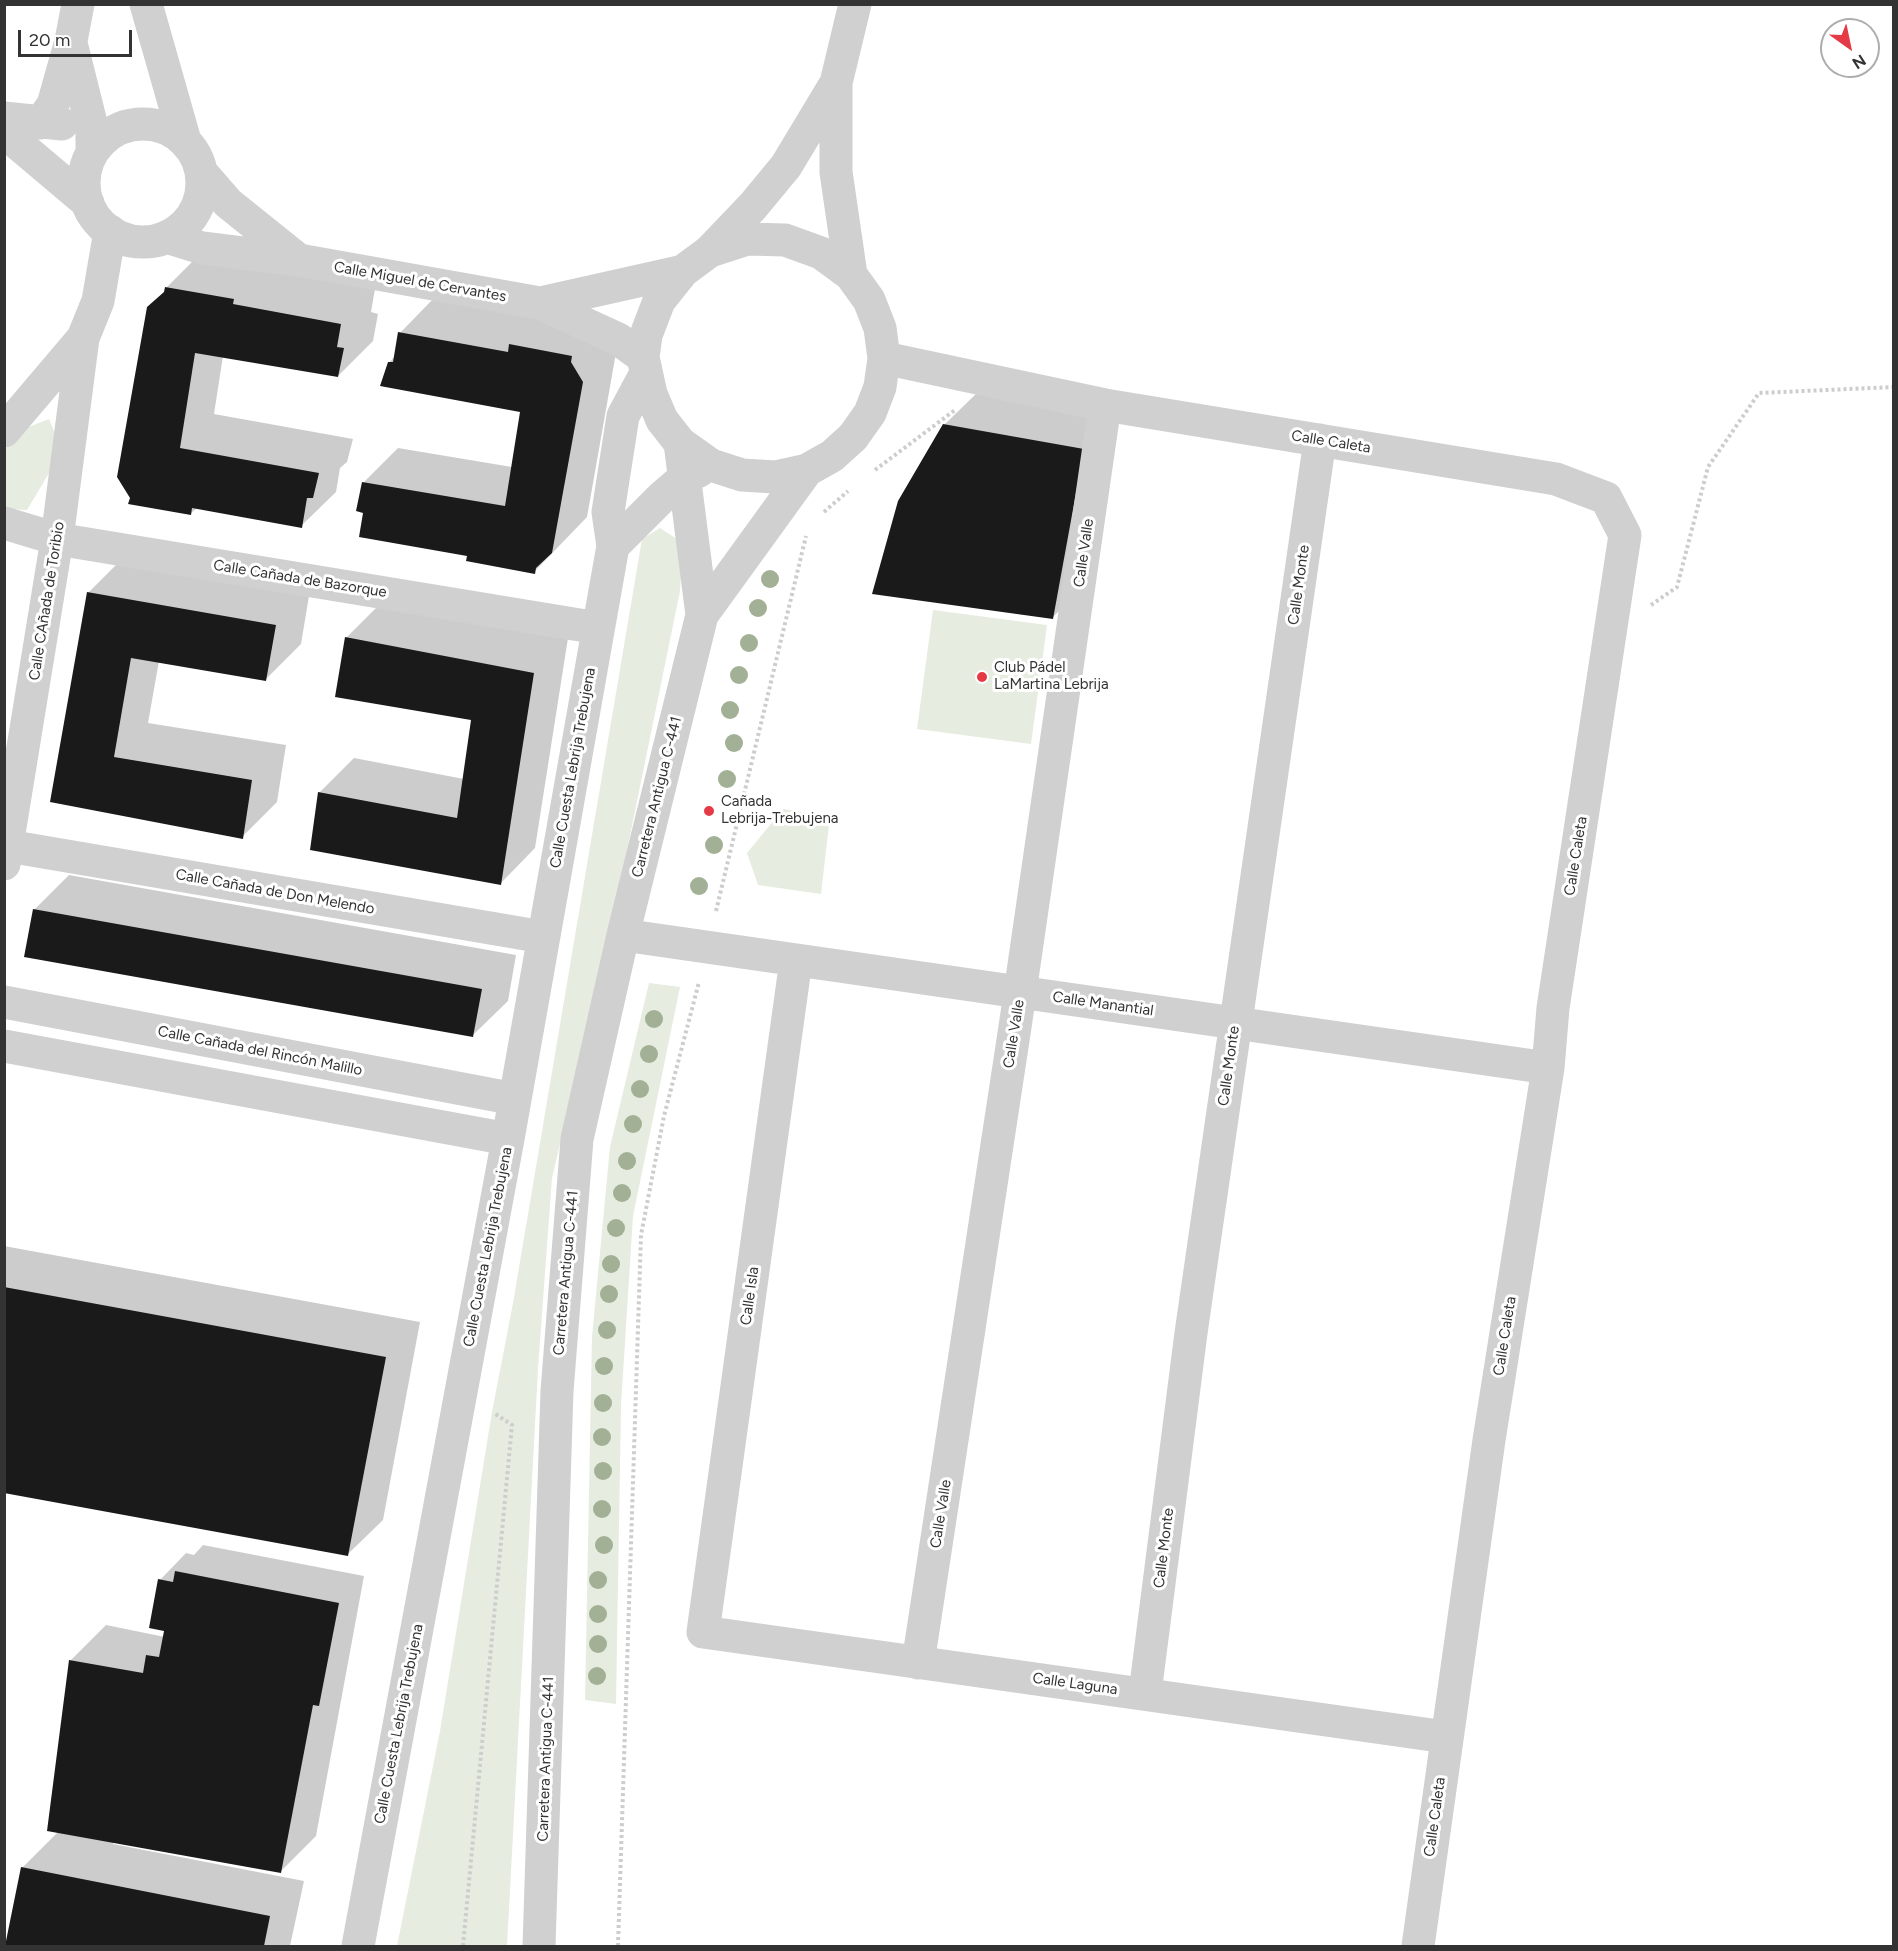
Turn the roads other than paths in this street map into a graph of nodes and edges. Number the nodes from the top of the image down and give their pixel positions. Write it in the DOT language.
graph roads {
  1 [pos="78,4"];
  2 [pos="146,4"];
  3 [pos="855,4"];
  4 [pos="71,41"];
  5 [pos="836,83"];
  6 [pos="4,118"];
  7 [pos="40,123"];
  8 [pos="4,132"];
  9 [pos="101,136"];
  10 [pos="185,141"];
  11 [pos="202,174"];
  12 [pos="88,203"];
  13 [pos="110,231"];
  14 [pos="156,240"];
  15 [pos="710,251"];
  16 [pos="299,260"];
  17 [pos="683,271"];
  18 [pos="851,275"];
  19 [pos="98,301"];
  20 [pos="540,303"];
  21 [pos="83,338"];
  22 [pos="884,358"];
  23 [pos="644,365"];
  24 [pos="1105,405"];
  25 [pos="4,431"];
  26 [pos="1320,440"];
  27 [pos="807,470"];
  28 [pos="697,471"];
  29 [pos="4,523"];
  30 [pos="57,539"];
  31 [pos="613,546"];
  32 [pos="702,615"];
  33 [pos="598,628"];
  34 [pos="6,855"];
  35 [pos="623,935"];
  36 [pos="543,937"];
  37 [pos="796,960"];
  38 [pos="1020,992"];
  39 [pos="4,1002"];
  40 [pos="1236,1023"];
  41 [pos="4,1046"];
  42 [pos="1548,1068"];
  43 [pos="515,1099"];
  44 [pos="508,1139"];
  45 [pos="703,1632"];
  46 [pos="918,1663"];
  47 [pos="1145,1693"];
  48 [pos="1446,1737"];
  49 [pos="358,1947"];
  50 [pos="539,1947"];
  51 [pos="1418,1947"];
  1 -- 4 [label="street"];
  2 -- 10 [label="street"];
  3 -- 5 [label="street"];
  4 -- 7 [label="street"];
  4 -- 9 [label="street"];
  5 -- 15 [label="street"];
  5 -- 18 [label="street"];
  6 -- 7 [label="street"];
  7 -- 9 [label="street"];
  8 -- 12 [label="street"];
  9 -- 10 [label="street"];
  9 -- 12 [label="street"];
  10 -- 11 [label="street"];
  11 -- 14 [label="street"];
  11 -- 16 [label="street, Calle Miguel de Cervantes"];
  12 -- 13 [label="street"];
  13 -- 14 [label="street"];
  13 -- 19 [label="street"];
  14 -- 16 [label="street, Calle Miguel de Cervantes"];
  14 -- 19 [label="street"];
  15 -- 17 [label="street"];
  15 -- 18 [label="street"];
  16 -- 20 [label="street, Calle Miguel de Cervantes"];
  17 -- 20 [label="street, Calle Miguel de Cervantes"];
  17 -- 23 [label="street"];
  18 -- 22 [label="street"];
  19 -- 21 [label="street"];
  20 -- 23 [label="street, Calle Miguel de Cervantes"];
  21 -- 25 [label="street"];
  21 -- 30 [label="street, Calle CAñada de Toribio"];
  22 -- 24 [label="street, Calle Caleta"];
  22 -- 27 [label="street"];
  23 -- 28 [label="street, Carretera Antigua C-441"];
  23 -- 31 [label="street, Calle Cuesta Lebrija Trebujena"];
  24 -- 26 [label="street, Calle Caleta"];
  24 -- 38 [label="street, Calle Valle"];
  26 -- 40 [label="street, Calle Monte"];
  26 -- 42 [label="street, Calle Caleta"];
  27 -- 28 [label="street"];
  27 -- 32 [label="street, Carretera Antigua C-441"];
  28 -- 31 [label="street"];
  28 -- 32 [label="street, Carretera Antigua C-441"];
  29 -- 30 [label="street, Calle Cañada de Bazorque"];
  30 -- 33 [label="street, Calle Cañada de Bazorque"];
  30 -- 34 [label="street, Calle CAñada de Toribio"];
  31 -- 33 [label="street, Calle Cuesta Lebrija Trebujena"];
  32 -- 35 [label="street, Carretera Antigua C-441"];
  33 -- 36 [label="street, Calle Cuesta Lebrija Trebujena"];
  34 -- 36 [label="street, Calle Cañada de Don Melendo"];
  35 -- 37 [label="street, Calle Manantial"];
  35 -- 50 [label="street, Carretera Antigua C-441"];
  36 -- 43 [label="street, Calle Cuesta Lebrija Trebujena"];
  37 -- 38 [label="street, Calle Manantial"];
  37 -- 45 [label="street, Calle Isla"];
  38 -- 40 [label="street, Calle Manantial"];
  38 -- 46 [label="street, Calle Valle"];
  39 -- 43 [label="street, Calle Cañada del Rincón Malillo"];
  40 -- 42 [label="street, Calle Manantial"];
  40 -- 47 [label="street, Calle Monte"];
  41 -- 44 [label="street"];
  42 -- 48 [label="street, Calle Caleta"];
  43 -- 44 [label="street, Calle Cuesta Lebrija Trebujena"];
  44 -- 49 [label="street, Calle Cuesta Lebrija Trebujena"];
  45 -- 46 [label="street, Calle Laguna"];
  46 -- 47 [label="street, Calle Laguna"];
  47 -- 48 [label="street, Calle Laguna"];
  48 -- 51 [label="street, Calle Caleta"];
}
